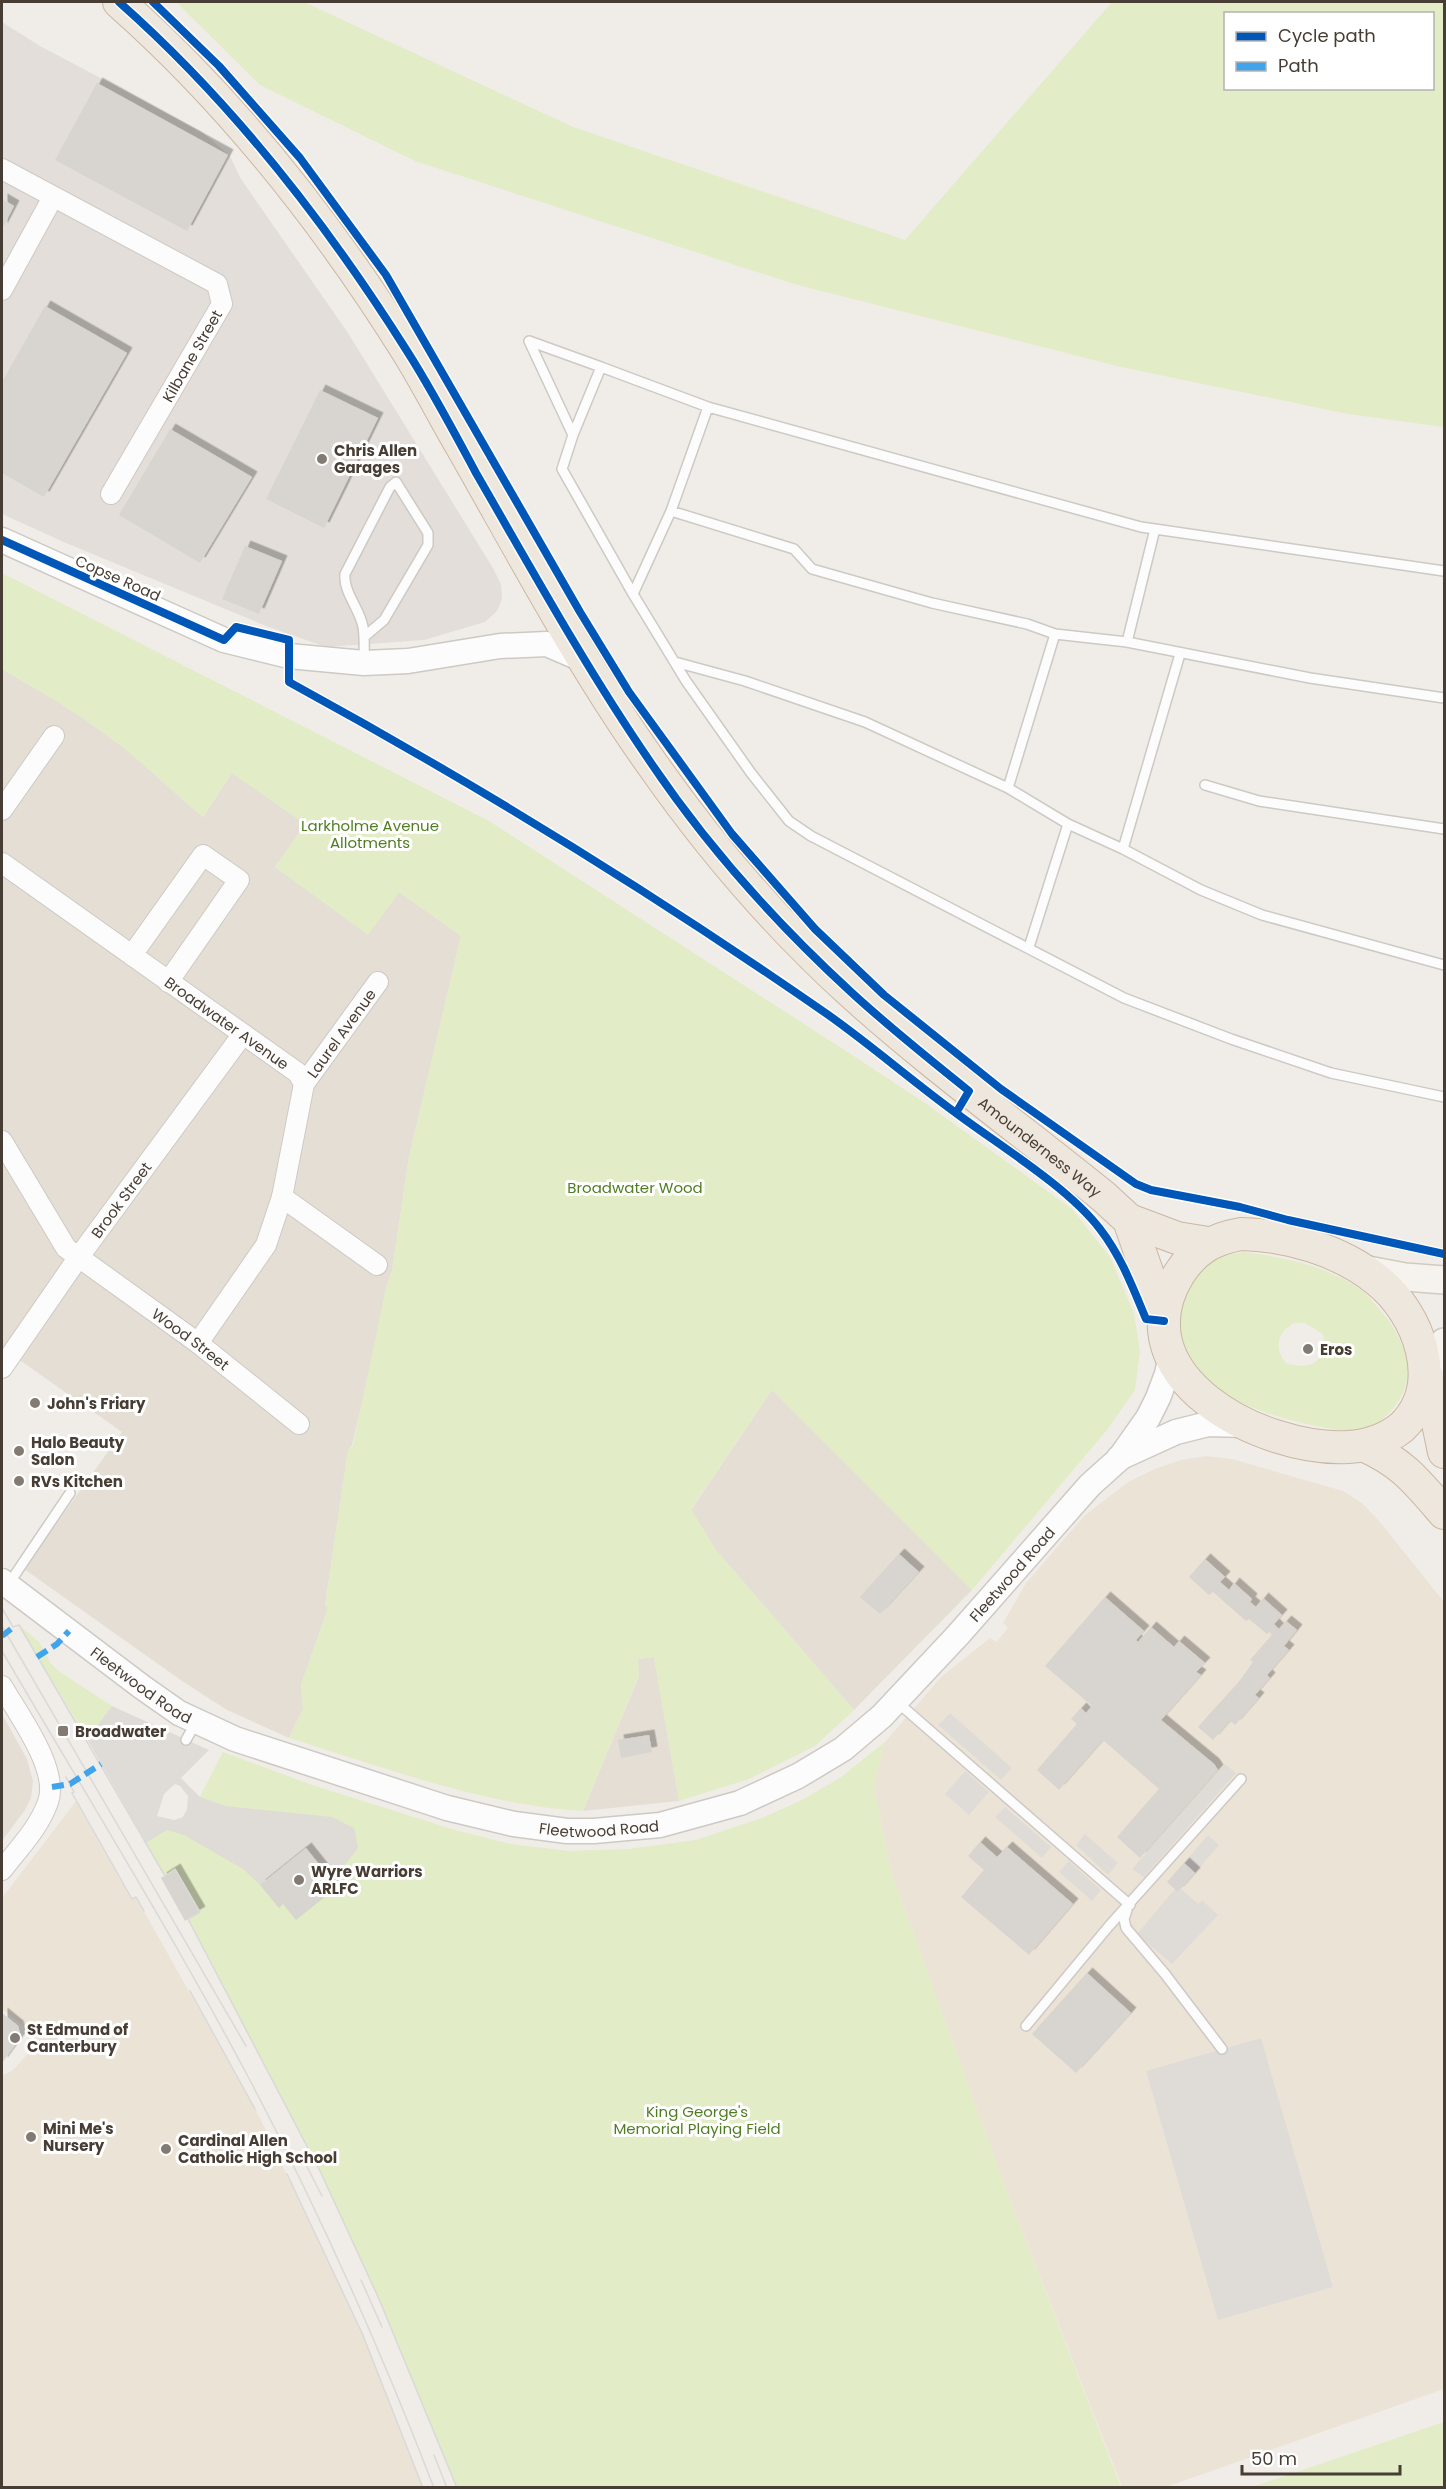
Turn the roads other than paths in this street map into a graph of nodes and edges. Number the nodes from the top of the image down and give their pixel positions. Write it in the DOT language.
graph roads {
  1 [pos="119,2"];
  2 [pos="2,170"];
  3 [pos="53,197"];
  4 [pos="2,290"];
  5 [pos="601,367"];
  6 [pos="708,406"];
  7 [pos="573,435"];
  8 [pos="111,494"];
  9 [pos="671,511"];
  10 [pos="1155,529"];
  11 [pos="2,540"];
  12 [pos="1444,571"];
  13 [pos="633,594"];
  14 [pos="1055,634"];
  15 [pos="364,637"];
  16 [pos="1127,642"];
  17 [pos="1180,654"];
  18 [pos="584,660"];
  19 [pos="675,662"];
  20 [pos="364,663"];
  21 [pos="1444,698"];
  22 [pos="54,736"];
  23 [pos="1205,785"];
  24 [pos="1008,788"];
  25 [pos="2,810"];
  26 [pos="1068,824"];
  27 [pos="1444,829"];
  28 [pos="1123,849"];
  29 [pos="2,863"];
  30 [pos="1029,947"];
  31 [pos="132,955"];
  32 [pos="1444,965"];
  33 [pos="168,982"];
  34 [pos="378,982"];
  35 [pos="243,1034"];
  36 [pos="304,1084"];
  37 [pos="1444,1097"];
  38 [pos="2,1141"];
  39 [pos="282,1197"];
  40 [pos="1129,1220"];
  41 [pos="1208,1243"];
  42 [pos="78,1258"];
  43 [pos="377,1265"];
  44 [pos="1364,1269"];
  45 [pos="1444,1280"];
  46 [pos="1164,1321"];
  47 [pos="1444,1342"];
  48 [pos="198,1343"];
  49 [pos="1172,1355"];
  50 [pos="2,1368"];
  51 [pos="1429,1378"];
  52 [pos="298,1424"];
  53 [pos="1245,1425"];
  54 [pos="1365,1446"];
  55 [pos="1444,1452"];
  56 [pos="1119,1459"];
  57 [pos="70,1493"];
  58 [pos="1444,1513"];
  59 [pos="5,1583"];
  60 [pos="2,1686"];
  61 [pos="896,1701"];
  62 [pos="1241,1779"];
  63 [pos="2,1870"];
  64 [pos="1130,1905"];
  65 [pos="1026,2026"];
  66 [pos="1222,2049"];
  1 -- 18 [label="highway, Amounderness Way"];
  2 -- 3 [label="street, Kilbane Street"];
  3 -- 4 [label="street"];
  3 -- 8 [label="street, Kilbane Street"];
  5 -- 6 [label="lane"];
  5 -- 7 [label="lane"];
  5 -- 7 [label="lane"];
  6 -- 9 [label="lane"];
  6 -- 10 [label="lane"];
  7 -- 13 [label="lane"];
  9 -- 13 [label="lane"];
  9 -- 14 [label="lane"];
  10 -- 12 [label="lane"];
  10 -- 16 [label="lane"];
  11 -- 20 [label="street, Copse Road"];
  13 -- 19 [label="lane"];
  14 -- 16 [label="lane"];
  14 -- 24 [label="lane"];
  15 -- 15 [label="lane"];
  15 -- 20 [label="lane"];
  16 -- 17 [label="lane"];
  17 -- 21 [label="lane"];
  17 -- 28 [label="lane"];
  18 -- 20 [label="street, Copse Road"];
  18 -- 40 [label="highway, Amounderness Way"];
  19 -- 24 [label="lane"];
  19 -- 30 [label="lane"];
  22 -- 25 [label="street"];
  23 -- 27 [label="lane"];
  24 -- 26 [label="lane"];
  26 -- 28 [label="lane"];
  26 -- 30 [label="lane"];
  28 -- 32 [label="lane"];
  29 -- 31 [label="street, Broadwater Avenue"];
  30 -- 37 [label="lane"];
  31 -- 33 [label="street, Broadwater Avenue"];
  31 -- 33 [label="street"];
  33 -- 35 [label="street, Broadwater Avenue"];
  34 -- 36 [label="street, Laurel Avenue"];
  35 -- 36 [label="street, Broadwater Avenue"];
  35 -- 42 [label="street, Brook Street"];
  36 -- 39 [label="street"];
  38 -- 42 [label="street, Wood Street"];
  39 -- 43 [label="street"];
  39 -- 48 [label="street"];
  40 -- 41 [label="highway, Amounderness Way"];
  40 -- 46 [label="highway, Amounderness Way"];
  41 -- 44 [label="highway"];
  41 -- 46 [label="highway"];
  42 -- 48 [label="street, Wood Street"];
  42 -- 50 [label="street, Brook Street"];
  44 -- 45 [label="main road"];
  44 -- 51 [label="highway"];
  46 -- 49 [label="highway, Amounderness Way"];
  47 -- 51 [label="main road"];
  48 -- 52 [label="street, Wood Street"];
  49 -- 53 [label="highway, Amounderness Way"];
  49 -- 56 [label="street, Fleetwood Road"];
  51 -- 54 [label="highway"];
  51 -- 55 [label="highway"];
  53 -- 54 [label="highway, Amounderness Way"];
  53 -- 56 [label="street, Fleetwood Road"];
  54 -- 58 [label="highway"];
  56 -- 61 [label="street, Fleetwood Road"];
  57 -- 59 [label="lane"];
  59 -- 61 [label="street, Fleetwood Road"];
  60 -- 63 [label="street"];
  61 -- 64 [label="lane"];
  62 -- 64 [label="lane"];
  64 -- 65 [label="lane"];
  64 -- 66 [label="lane"];
}
